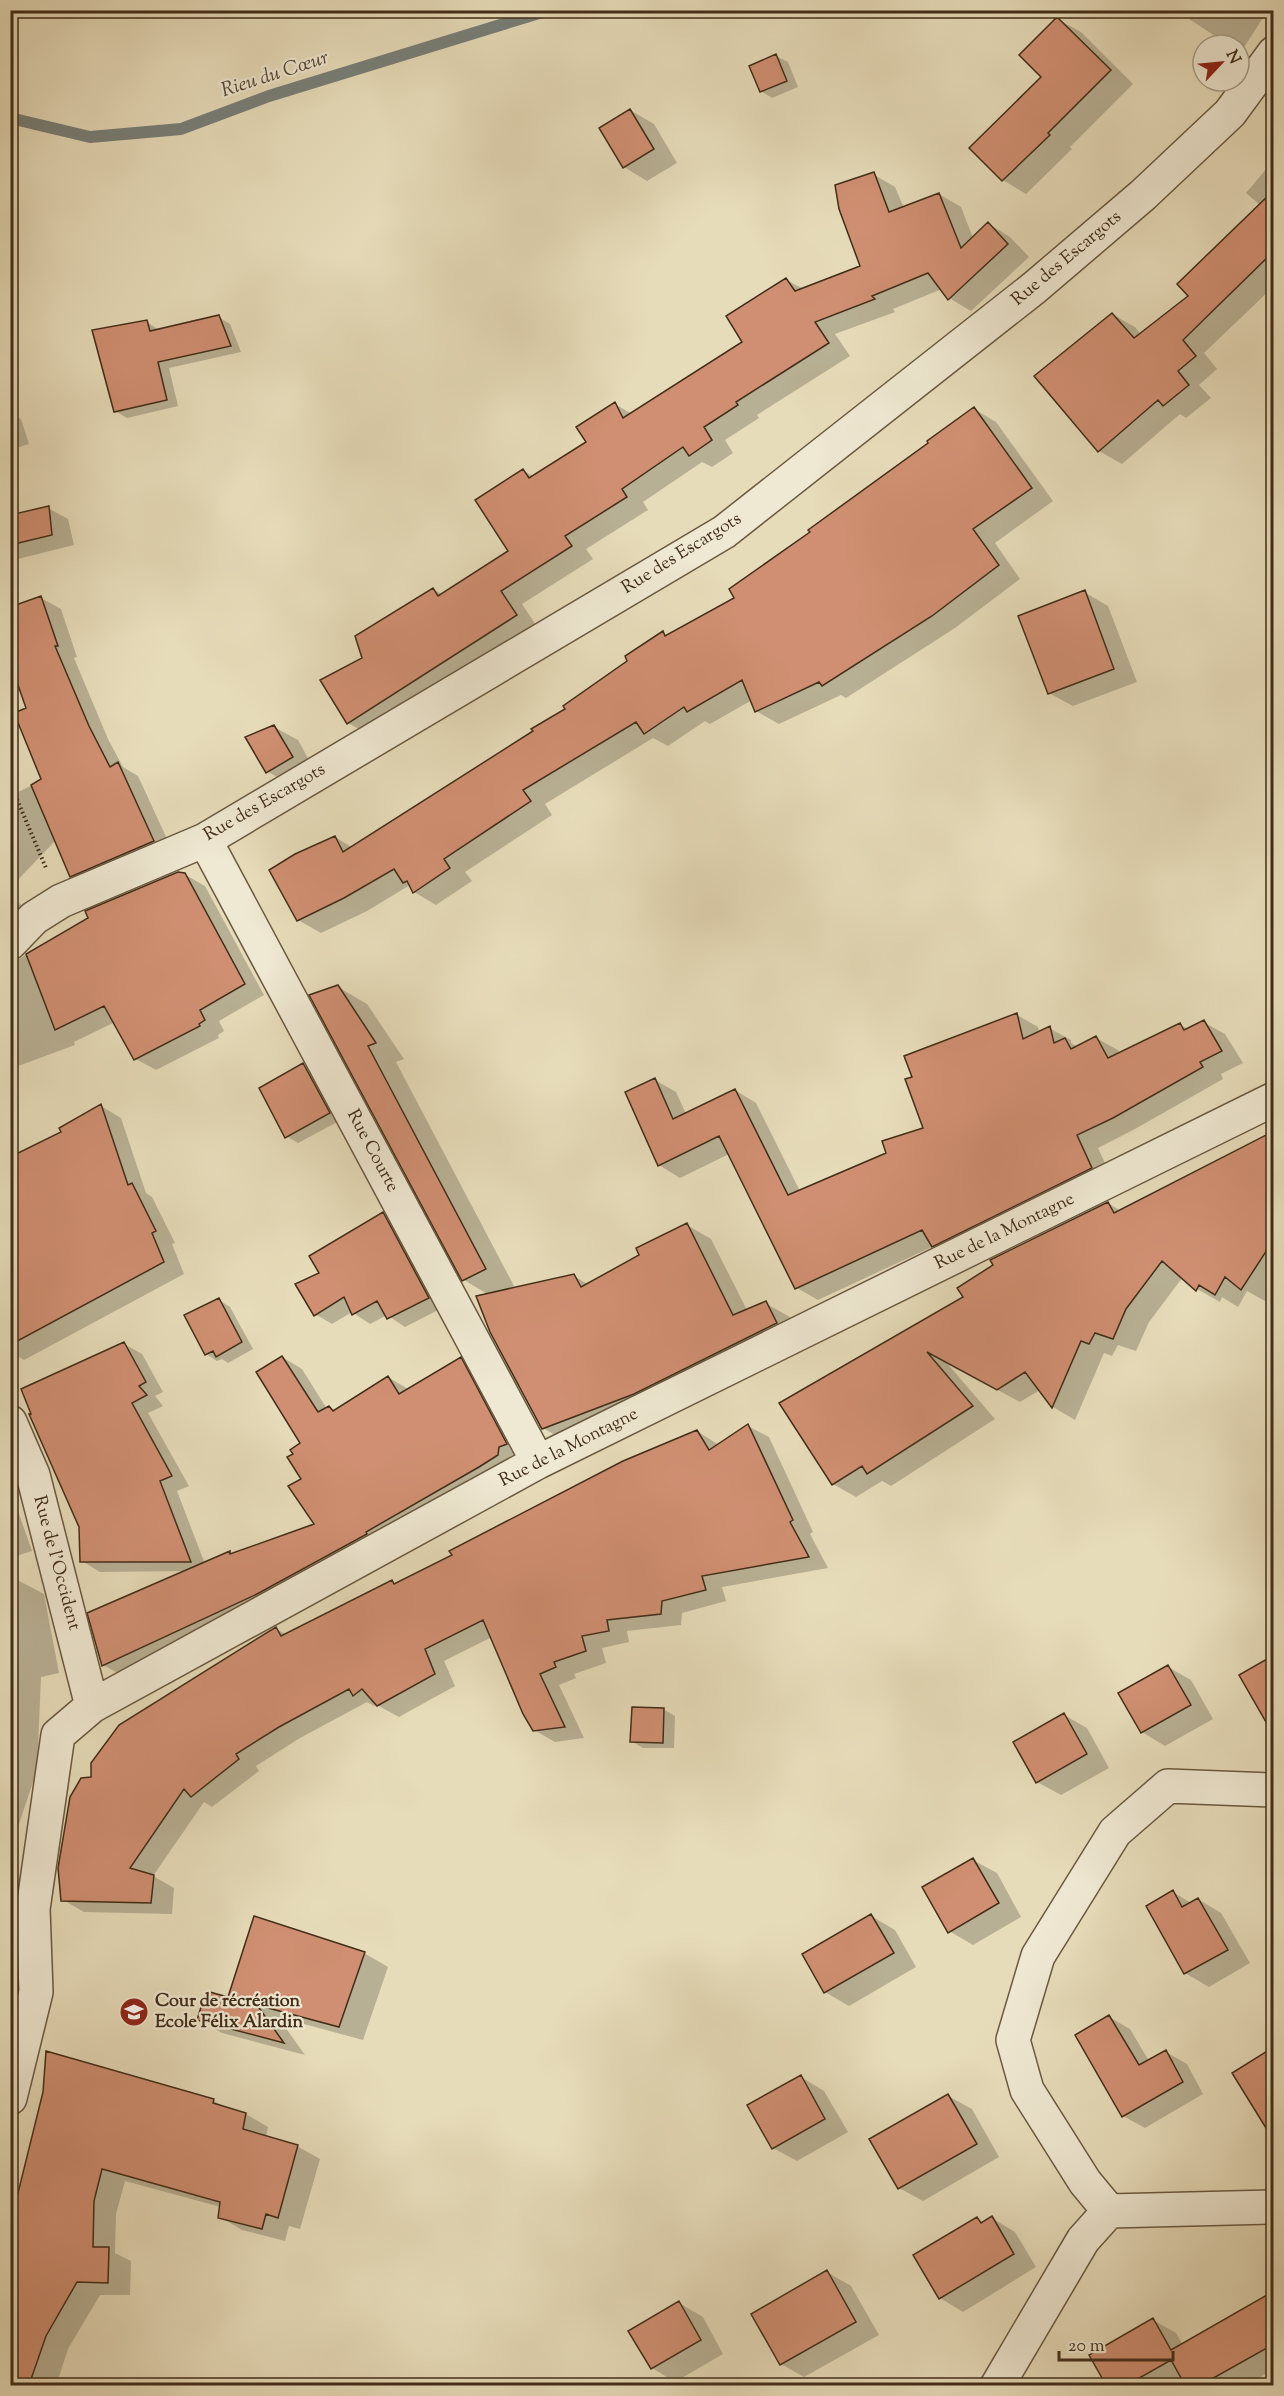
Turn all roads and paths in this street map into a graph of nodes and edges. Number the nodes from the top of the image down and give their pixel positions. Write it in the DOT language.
graph roads {
  1 [pos="1274,53"];
  2 [pos="10,783"];
  3 [pos="205,840"];
  4 [pos="61,902"];
  5 [pos="10,943"];
  6 [pos="1274,1099"];
  7 [pos="10,1422"];
  8 [pos="538,1462"];
  9 [pos="92,1706"];
  10 [pos="1274,1790"];
  11 [pos="22,1912"];
  12 [pos="10,2098"];
  13 [pos="1274,2207"];
  14 [pos="1109,2211"];
  15 [pos="997,2385"];
  1 -- 3 [label="street, Rue des Escargots"];
  2 -- 4 [label="path"];
  3 -- 4 [label="street, Rue des Escargots"];
  3 -- 8 [label="street, Rue Courte"];
  4 -- 5 [label="street, Rue des Escargots"];
  6 -- 8 [label="street, Rue de la Montagne"];
  7 -- 9 [label="street, Rue de l'Occident"];
  8 -- 9 [label="street, Rue de la Montagne"];
  9 -- 11 [label="street, Rue de la Montagne"];
  10 -- 14 [label="street"];
  11 -- 12 [label="street, Rue de la Montagne"];
  13 -- 14 [label="street"];
  14 -- 15 [label="street"];
}
